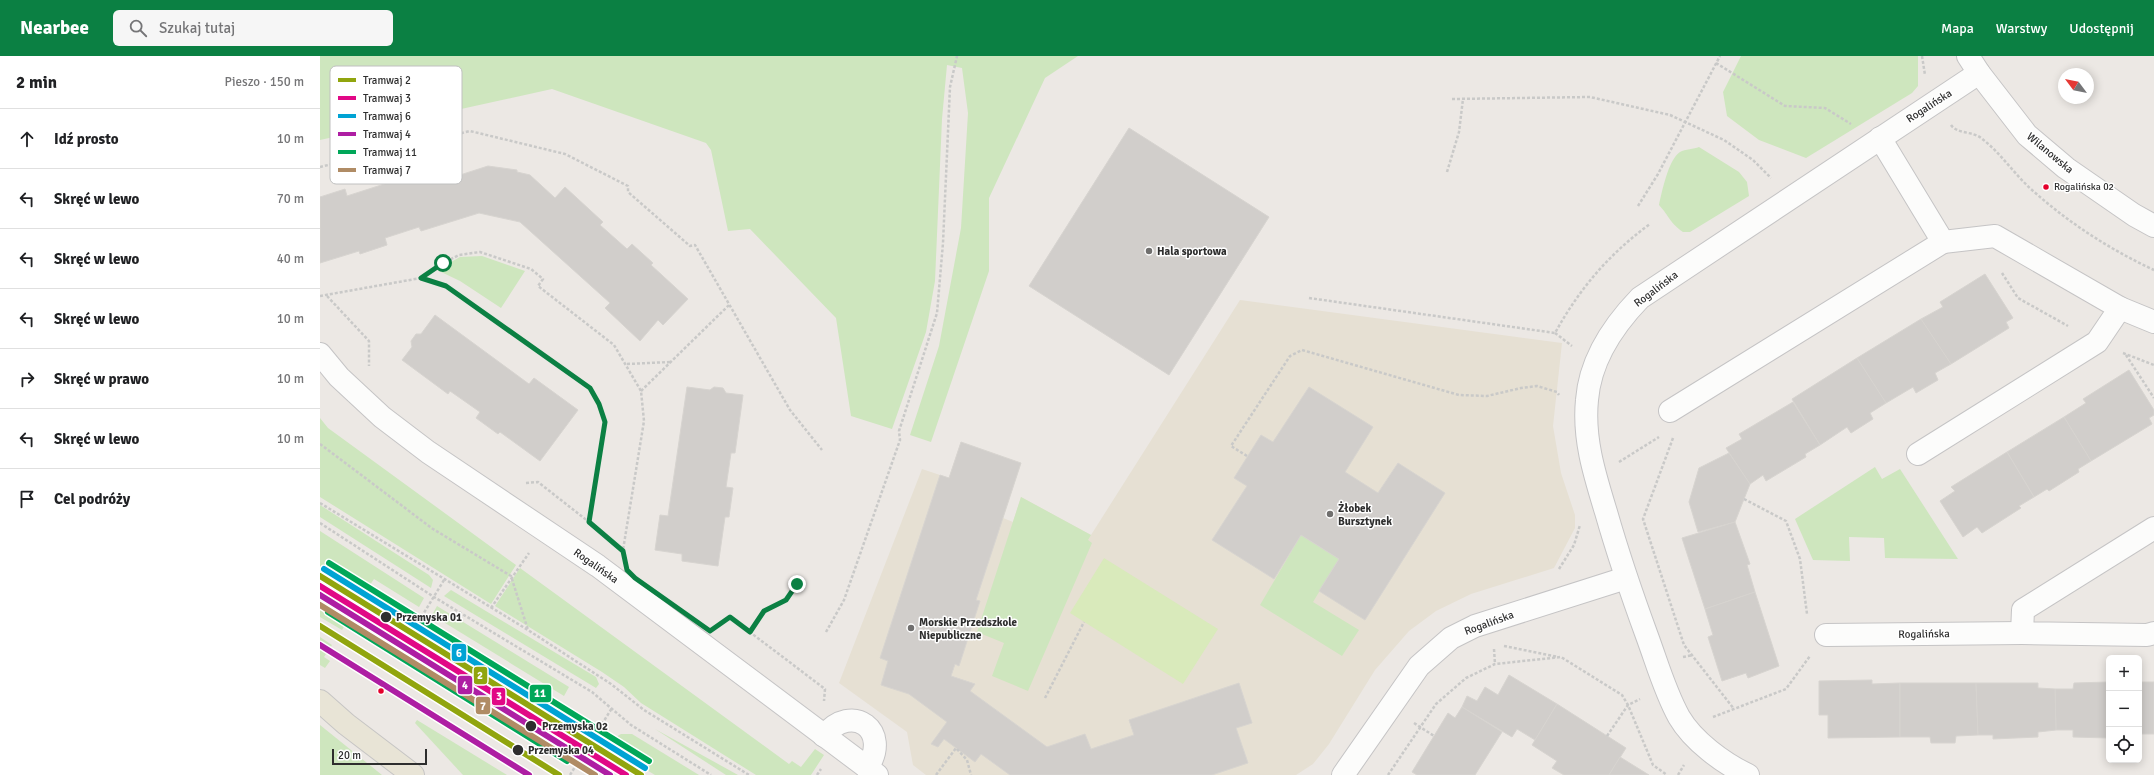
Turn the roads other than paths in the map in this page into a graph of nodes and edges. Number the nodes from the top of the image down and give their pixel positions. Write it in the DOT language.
graph roads {
  1 [pos="1974,65"];
  2 [pos="1880,138"];
  3 [pos="2154,226"];
  4 [pos="1943,242"];
  5 [pos="2120,308"];
  6 [pos="2154,322"];
  7 [pos="320,354"];
  8 [pos="1670,411"];
  9 [pos="1918,454"];
  10 [pos="2154,528"];
  11 [pos="1626,578"];
  12 [pos="2022,633"];
  13 [pos="2154,633"];
  14 [pos="1826,635"];
  15 [pos="320,701"];
  16 [pos="826,729"];
  17 [pos="872,771"];
  18 [pos="413,775"];
  19 [pos="1343,775"];
  20 [pos="1748,775"];
  1 -- 2 [label="street, Rogalińska"];
  1 -- 3 [label="street, Wilanowska"];
  2 -- 4 [label="street"];
  2 -- 11 [label="street, Rogalińska"];
  4 -- 5 [label="street"];
  4 -- 8 [label="street"];
  5 -- 6 [label="street"];
  5 -- 9 [label="street"];
  7 -- 16 [label="street, Rogalińska"];
  10 -- 12 [label="street"];
  11 -- 19 [label="street, Rogalińska"];
  11 -- 20 [label="street, Rogalińska"];
  12 -- 13 [label="street, Rogalińska"];
  12 -- 14 [label="street, Rogalińska"];
  15 -- 18 [label="main road"];
  16 -- 17 [label="street, Rogalińska"];
  16 -- 17 [label="street"];
}
